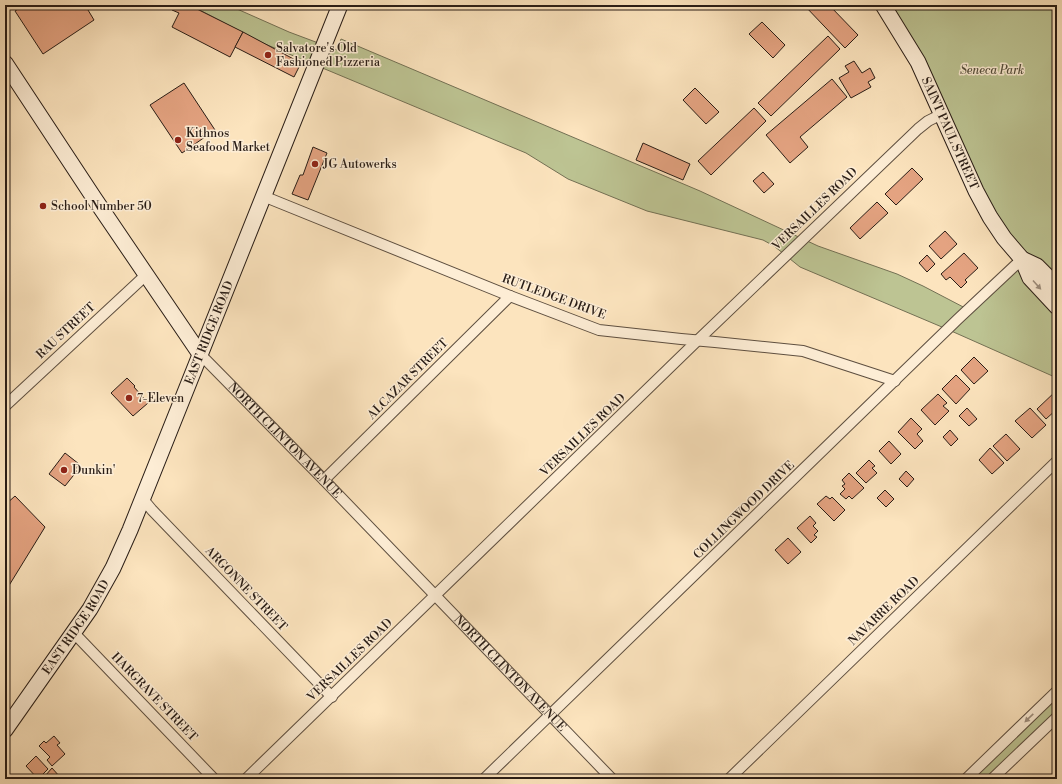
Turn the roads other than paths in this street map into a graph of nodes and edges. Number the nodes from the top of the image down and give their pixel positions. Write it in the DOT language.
graph roads {
  1 [pos="340,5"];
  2 [pos="883,5"];
  3 [pos="5,63"];
  4 [pos="942,114"];
  5 [pos="263,196"];
  6 [pos="1022,259"];
  7 [pos="146,275"];
  8 [pos="1057,286"];
  9 [pos="510,296"];
  10 [pos="1057,307"];
  11 [pos="698,340"];
  12 [pos="200,354"];
  13 [pos="895,381"];
  14 [pos="5,406"];
  15 [pos="1057,461"];
  16 [pos="324,480"];
  17 [pos="142,498"];
  18 [pos="436,596"];
  19 [pos="74,633"];
  20 [pos="1057,691"];
  21 [pos="332,697"];
  22 [pos="551,714"];
  23 [pos="1057,717"];
  24 [pos="5,730"];
  25 [pos="214,779"];
  26 [pos="246,779"];
  27 [pos="484,779"];
  28 [pos="612,779"];
  29 [pos="729,779"];
  30 [pos="966,779"];
  31 [pos="992,779"];
  1 -- 5 [label="main road, EAST RIDGE ROAD"];
  2 -- 4 [label="main road, SAINT PAUL STREET"];
  3 -- 7 [label="main road, NORTH CLINTON AVENUE"];
  4 -- 6 [label="main road, SAINT PAUL STREET"];
  4 -- 11 [label="street, VERSAILLES ROAD"];
  5 -- 9 [label="street, RUTLEDGE DRIVE"];
  5 -- 12 [label="main road, EAST RIDGE ROAD"];
  6 -- 8 [label="main road, SAINT PAUL STREET"];
  6 -- 10 [label="main road, SAINT PAUL STREET, one-way"];
  6 -- 13 [label="street, COLLINGWOOD DRIVE"];
  7 -- 12 [label="main road, NORTH CLINTON AVENUE"];
  7 -- 14 [label="street, RAU STREET"];
  9 -- 11 [label="street, RUTLEDGE DRIVE"];
  9 -- 16 [label="street, ALCAZAR STREET"];
  11 -- 13 [label="street, RUTLEDGE DRIVE"];
  11 -- 18 [label="street, VERSAILLES ROAD"];
  12 -- 16 [label="street, NORTH CLINTON AVENUE"];
  12 -- 17 [label="main road, EAST RIDGE ROAD"];
  13 -- 22 [label="street, COLLINGWOOD DRIVE"];
  15 -- 29 [label="street, NAVARRE ROAD"];
  16 -- 18 [label="street, NORTH CLINTON AVENUE"];
  17 -- 19 [label="main road, EAST RIDGE ROAD"];
  17 -- 21 [label="street, ARGONNE STREET"];
  18 -- 21 [label="street, VERSAILLES ROAD"];
  18 -- 22 [label="street, NORTH CLINTON AVENUE"];
  19 -- 24 [label="main road, EAST RIDGE ROAD"];
  19 -- 25 [label="street, HARGRAVE STREET"];
  20 -- 30 [label="street, one-way"];
  21 -- 26 [label="street, VERSAILLES ROAD"];
  22 -- 27 [label="street, COLLINGWOOD DRIVE"];
  22 -- 28 [label="street, NORTH CLINTON AVENUE"];
  23 -- 31 [label="street"];
}
